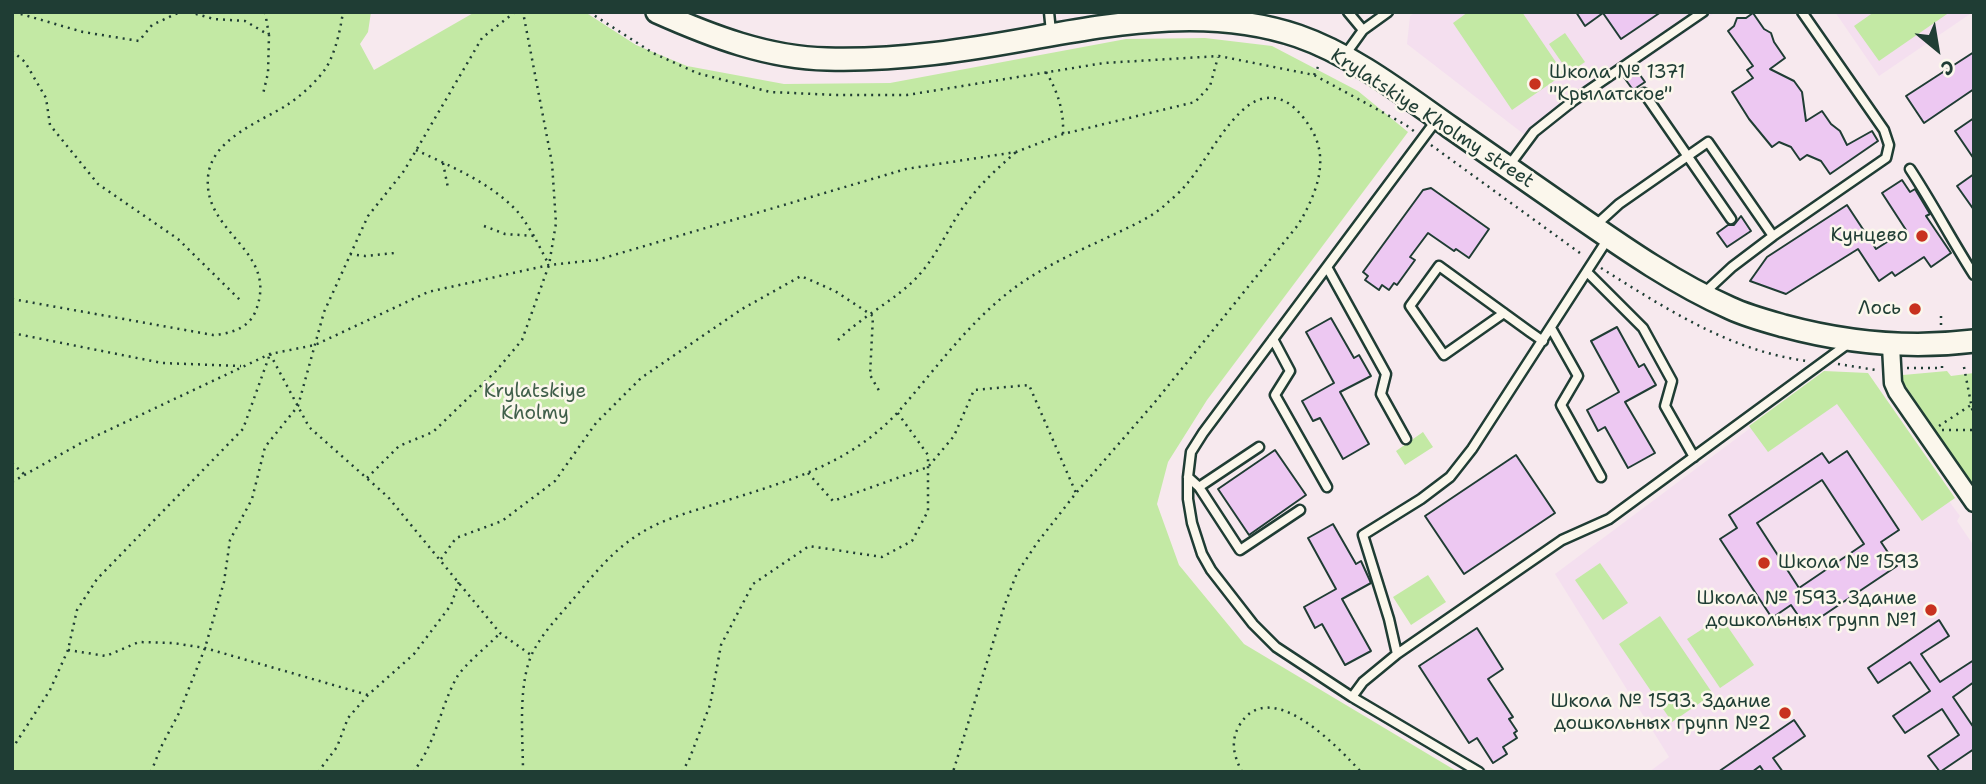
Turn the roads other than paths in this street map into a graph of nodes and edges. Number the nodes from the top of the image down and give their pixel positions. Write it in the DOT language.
graph roads {
  1 [pos="657,12"];
  2 [pos="1049,12"];
  3 [pos="1348,12"];
  4 [pos="1388,12"];
  5 [pos="1703,12"];
  6 [pos="1802,12"];
  7 [pos="1363,30"];
  8 [pos="1052,35"];
  9 [pos="1343,58"];
  10 [pos="1644,93"];
  11 [pos="1437,118"];
  12 [pos="1688,156"];
  13 [pos="1508,167"];
  14 [pos="1910,169"];
  15 [pos="1731,219"];
  16 [pos="1601,232"];
  17 [pos="1773,236"];
  18 [pos="1326,267"];
  19 [pos="1587,272"];
  20 [pos="1974,275"];
  21 [pos="1703,294"];
  22 [pos="1504,313"];
  23 [pos="1551,328"];
  24 [pos="1272,339"];
  25 [pos="1542,341"];
  26 [pos="1852,341"];
  27 [pos="1974,341"];
  28 [pos="1891,346"];
  29 [pos="1406,439"];
  30 [pos="1259,447"];
  31 [pos="1694,457"];
  32 [pos="1188,477"];
  33 [pos="1601,477"];
  34 [pos="1199,487"];
  35 [pos="1327,487"];
  36 [pos="1974,503"];
  37 [pos="1300,510"];
  38 [pos="1396,654"];
  39 [pos="1352,697"];
  40 [pos="1479,772"];
  1 -- 8 [label="street, Krylatskiye Kholmy street"];
  2 -- 8 [label="lane"];
  3 -- 7 [label="lane"];
  4 -- 7 [label="lane"];
  5 -- 13 [label="lane"];
  6 -- 17 [label="lane"];
  7 -- 9 [label="lane"];
  8 -- 9 [label="street, Krylatskiye Kholmy street"];
  9 -- 11 [label="street, Krylatskiye Kholmy street"];
  10 -- 12 [label="lane"];
  11 -- 13 [label="street, Krylatskiye Kholmy street"];
  11 -- 18 [label="lane"];
  12 -- 15 [label="lane"];
  12 -- 16 [label="lane"];
  12 -- 17 [label="lane"];
  13 -- 16 [label="street, Krylatskiye Kholmy street"];
  14 -- 20 [label="lane"];
  16 -- 19 [label="lane"];
  16 -- 21 [label="street, Krylatskiye Kholmy street"];
  17 -- 21 [label="lane"];
  18 -- 24 [label="lane"];
  18 -- 29 [label="lane"];
  19 -- 23 [label="lane"];
  19 -- 31 [label="lane"];
  21 -- 26 [label="street, Krylatskiye Kholmy street"];
  22 -- 22 [label="lane"];
  22 -- 25 [label="lane"];
  23 -- 25 [label="lane"];
  23 -- 33 [label="lane"];
  24 -- 32 [label="lane"];
  24 -- 35 [label="lane"];
  25 -- 38 [label="lane"];
  26 -- 28 [label="street, Krylatskiye Kholmy street"];
  26 -- 31 [label="lane"];
  27 -- 28 [label="street, Krylatskiye Kholmy street"];
  28 -- 36 [label="street"];
  30 -- 34 [label="lane"];
  31 -- 38 [label="lane"];
  32 -- 34 [label="lane"];
  32 -- 39 [label="lane"];
  34 -- 37 [label="lane"];
  38 -- 39 [label="lane"];
  39 -- 40 [label="lane"];
}
